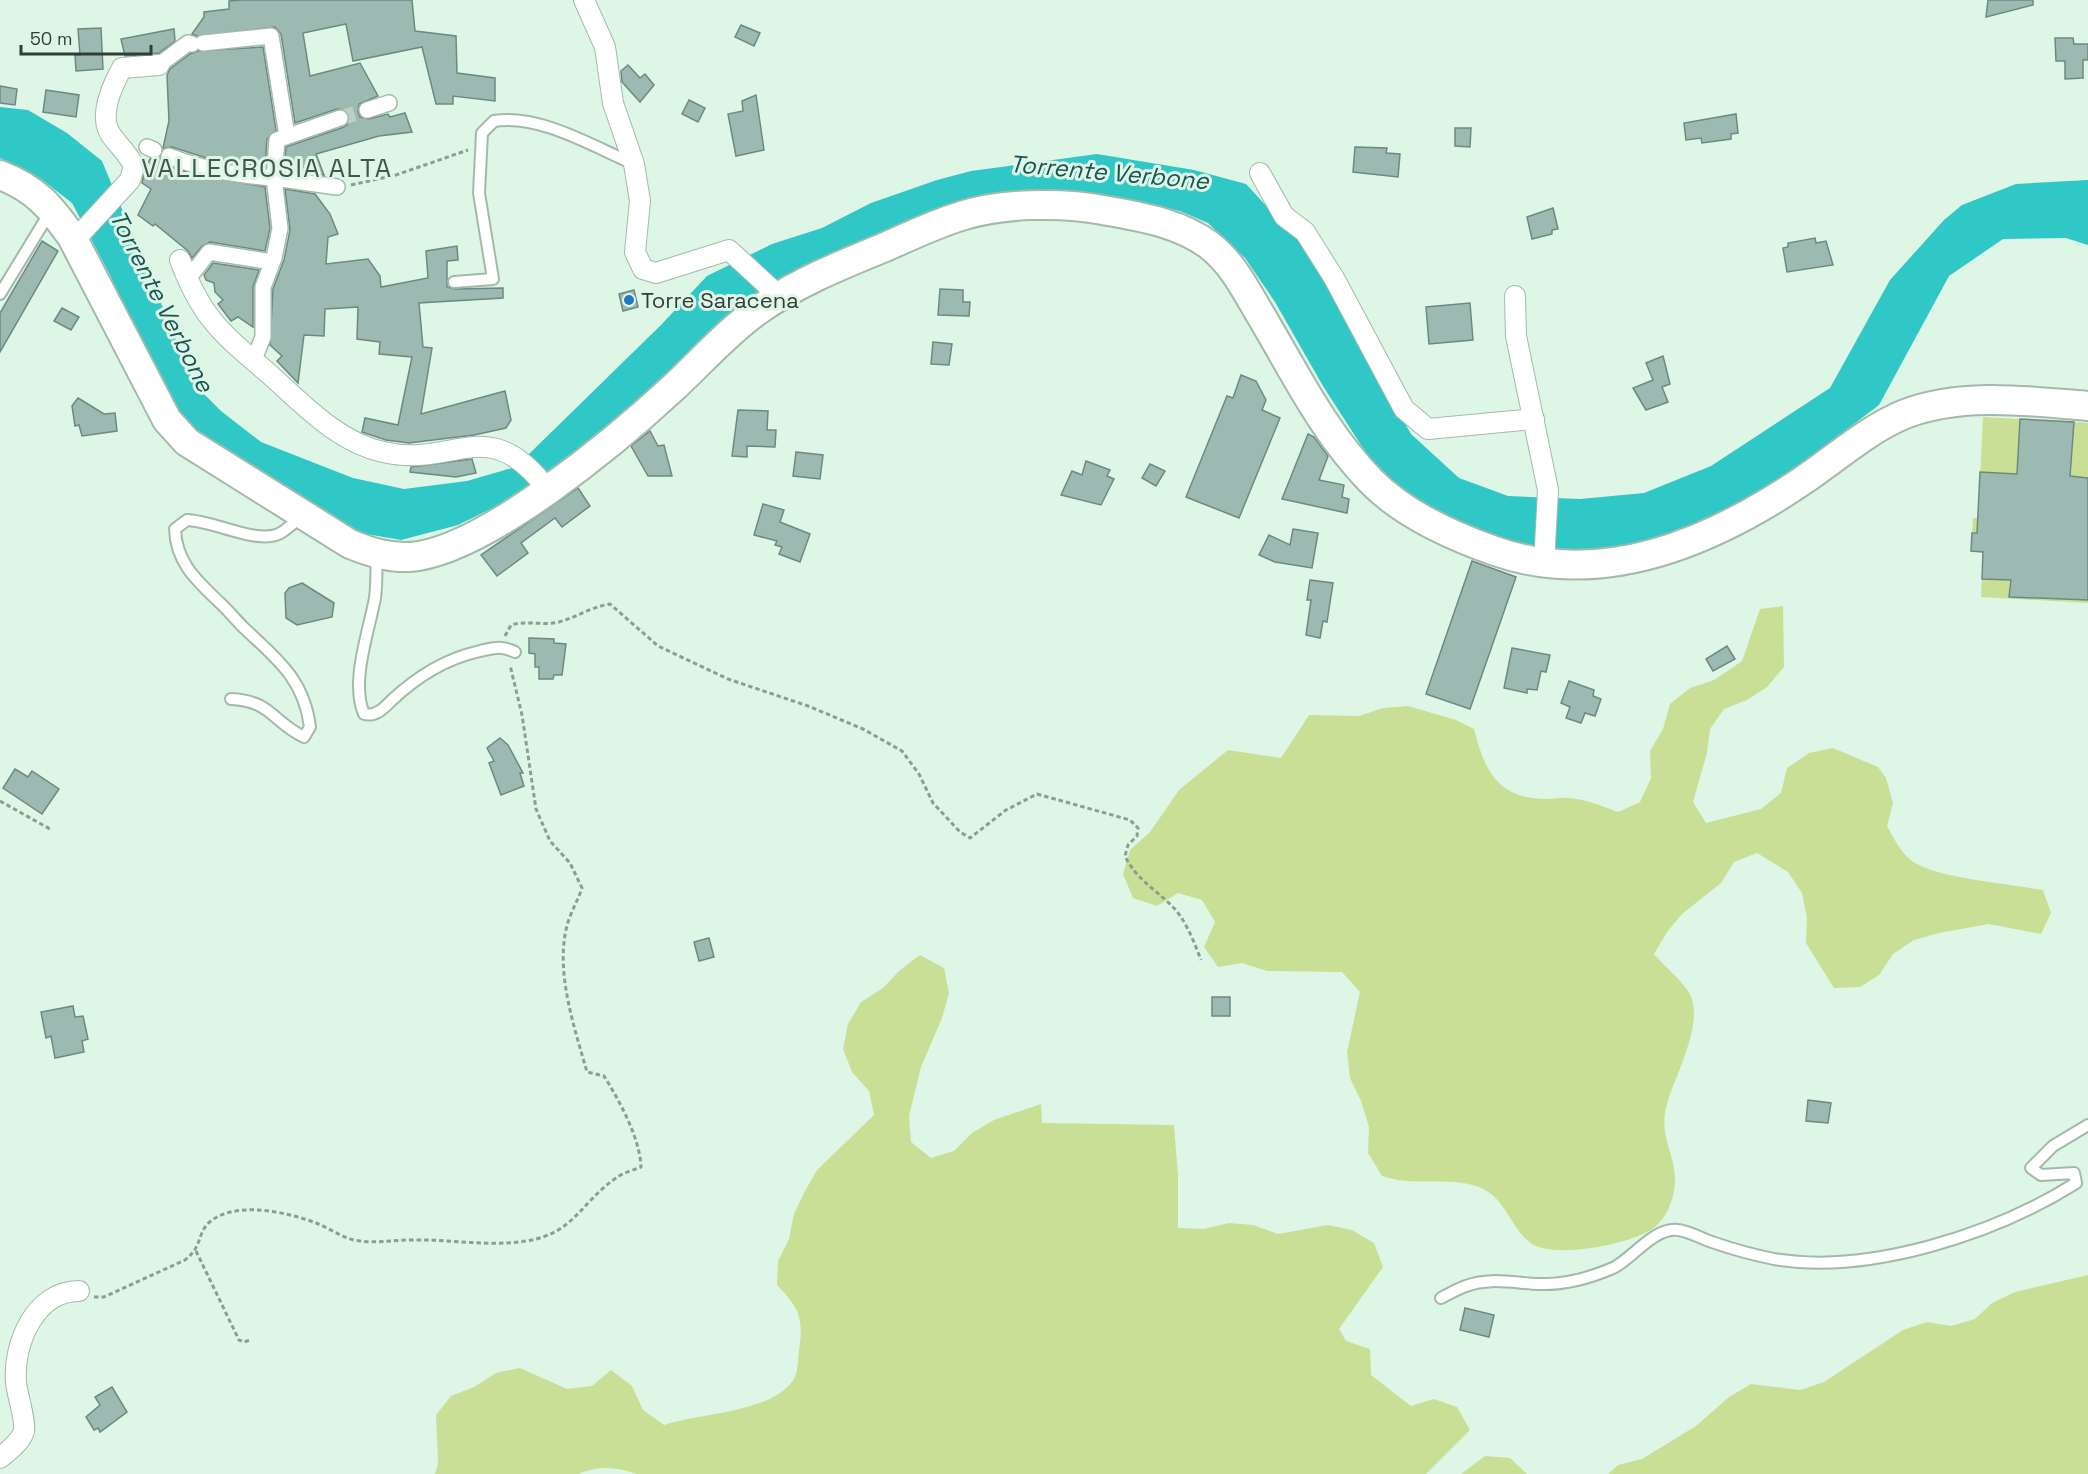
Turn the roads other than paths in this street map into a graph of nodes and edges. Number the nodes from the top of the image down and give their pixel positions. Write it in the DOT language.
graph roads {
  1 [pos="584,0"];
  2 [pos="159,65"];
  3 [pos="389,103"];
  4 [pos="367,110"];
  5 [pos="340,118"];
  6 [pos="287,136"];
  7 [pos="169,156"];
  8 [pos="634,164"];
  9 [pos="1260,173"];
  10 [pos="0,175"];
  11 [pos="274,178"];
  12 [pos="337,187"];
  13 [pos="52,210"];
  14 [pos="77,234"];
  15 [pos="180,260"];
  16 [pos="273,262"];
  17 [pos="188,279"];
  18 [pos="454,282"];
  19 [pos="776,293"];
  20 [pos="0,294"];
  21 [pos="1515,296"];
  22 [pos="253,362"];
  23 [pos="2088,406"];
  24 [pos="1534,419"];
  25 [pos="545,486"];
  26 [pos="303,515"];
  27 [pos="377,555"];
  28 [pos="1544,560"];
  29 [pos="515,652"];
  30 [pos="231,699"];
  31 [pos="2088,1125"];
  32 [pos="79,1291"];
  33 [pos="1441,1298"];
  34 [pos="0,1458"];
  1 -- 8 [label="street"];
  2 -- 6 [label="street"];
  2 -- 14 [label="street"];
  3 -- 4 [label="street"];
  5 -- 6 [label="street"];
  6 -- 11 [label="street"];
  7 -- 11 [label="street"];
  8 -- 18 [label="lane"];
  8 -- 19 [label="street"];
  9 -- 24 [label="street"];
  10 -- 13 [label="main road"];
  11 -- 12 [label="street"];
  11 -- 16 [label="street"];
  13 -- 14 [label="main road"];
  13 -- 20 [label="lane"];
  14 -- 26 [label="main road"];
  15 -- 17 [label="street"];
  16 -- 17 [label="street"];
  16 -- 22 [label="street"];
  17 -- 22 [label="street"];
  19 -- 25 [label="main road"];
  19 -- 28 [label="main road"];
  21 -- 24 [label="street"];
  22 -- 25 [label="street"];
  23 -- 28 [label="main road"];
  24 -- 28 [label="street"];
  25 -- 27 [label="main road"];
  26 -- 27 [label="main road"];
  26 -- 30 [label="lane"];
  27 -- 29 [label="lane"];
  31 -- 33 [label="lane"];
  32 -- 34 [label="street"];
}
